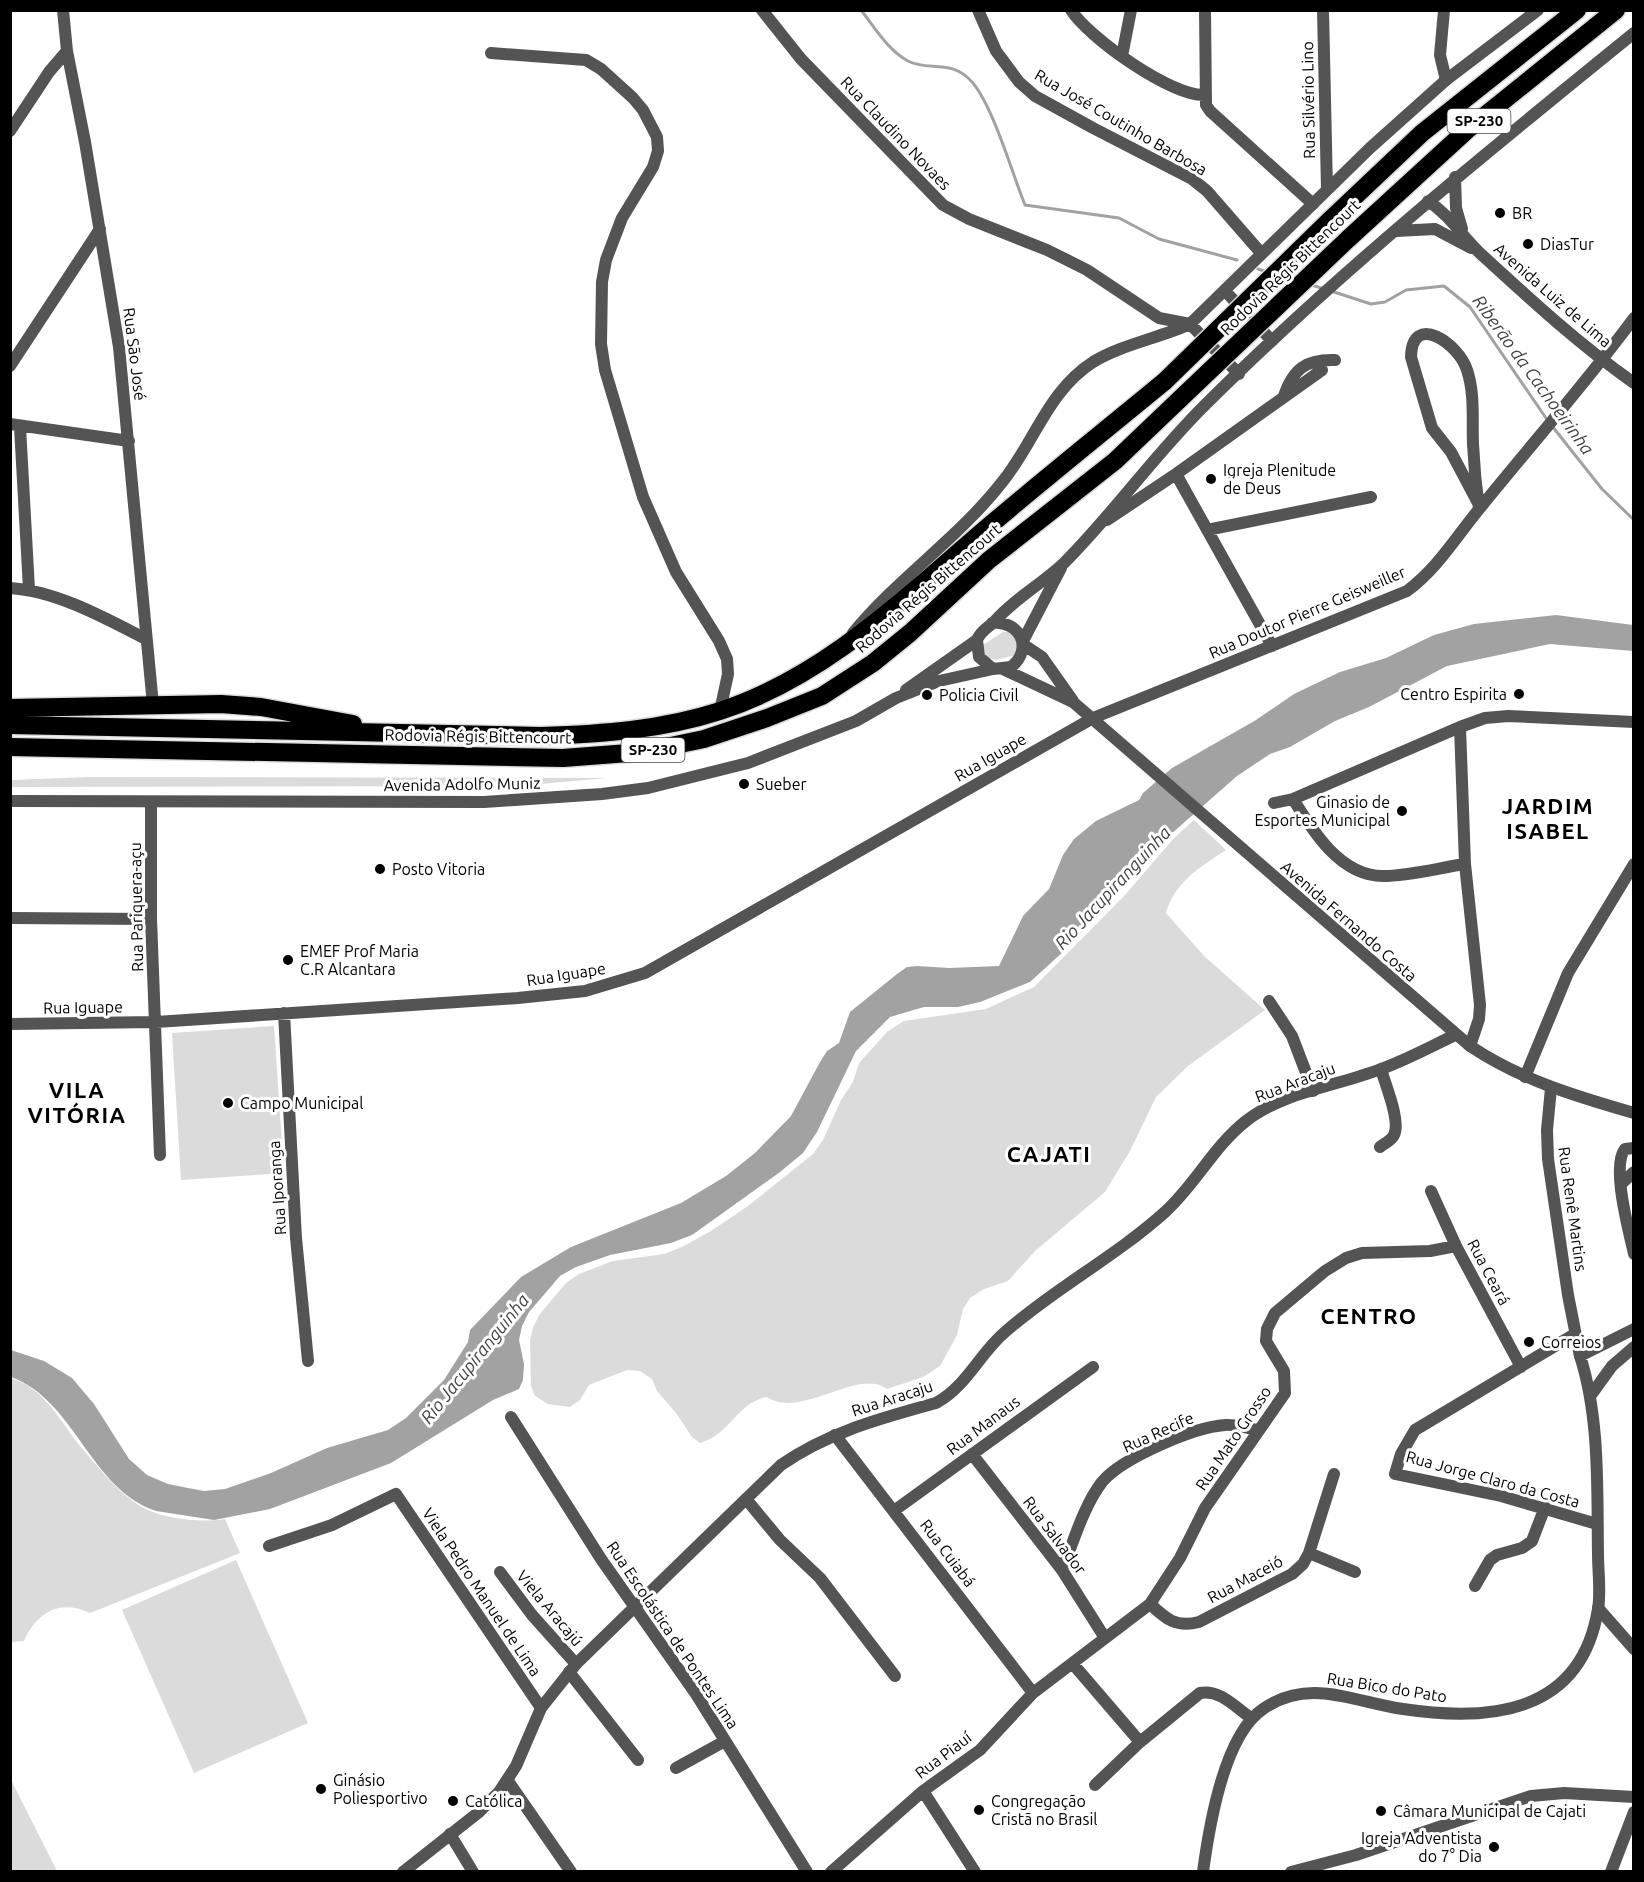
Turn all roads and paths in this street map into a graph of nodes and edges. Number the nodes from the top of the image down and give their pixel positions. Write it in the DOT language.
graph roads {
  1 [pos="762,10"];
  2 [pos="978,10"];
  3 [pos="1071,10"];
  4 [pos="1131,10"];
  5 [pos="1205,10"];
  6 [pos="1323,10"];
  7 [pos="1444,10"];
  8 [pos="1538,10"];
  9 [pos="1577,10"];
  10 [pos="1616,10"];
  11 [pos="63,13"];
  12 [pos="1634,33"];
  13 [pos="67,51"];
  14 [pos="491,53"];
  15 [pos="1122,56"];
  16 [pos="1446,80"];
  17 [pos="1205,95"];
  18 [pos="10,131"];
  19 [pos="1455,177"];
  20 [pos="1327,189"];
  21 [pos="1428,201"];
  22 [pos="1313,204"];
  23 [pos="100,229"];
  24 [pos="1396,231"];
  25 [pos="1463,233"];
  26 [pos="1261,253"];
  27 [pos="1480,253"];
  28 [pos="1226,292"];
  29 [pos="1634,318"];
  30 [pos="1190,324"];
  31 [pos="1272,341"];
  32 [pos="1335,360"];
  33 [pos="1602,361"];
  34 [pos="10,366"];
  35 [pos="1322,370"];
  36 [pos="1239,374"];
  37 [pos="1634,383"];
  38 [pos="1284,396"];
  39 [pos="15,426"];
  40 [pos="129,441"];
  41 [pos="1176,474"];
  42 [pos="1371,497"];
  43 [pos="1479,506"];
  44 [pos="1096,527"];
  45 [pos="1207,530"];
  46 [pos="1063,564"];
  47 [pos="10,588"];
  48 [pos="29,589"];
  49 [pos="992,623"];
  50 [pos="147,639"];
  51 [pos="977,640"];
  52 [pos="1023,643"];
  53 [pos="1272,646"];
  54 [pos="837,653"];
  55 [pos="998,669"];
  56 [pos="896,698"];
  57 [pos="1073,702"];
  58 [pos="153,705"];
  59 [pos="10,708"];
  60 [pos="720,711"];
  61 [pos="1093,718"];
  62 [pos="1634,722"];
  63 [pos="10,725"];
  64 [pos="1460,727"];
  65 [pos="408,733"];
  66 [pos="10,747"];
  67 [pos="1293,799"];
  68 [pos="10,801"];
  69 [pos="151,802"];
  70 [pos="1274,803"];
  71 [pos="1465,864"];
  72 [pos="1634,864"];
  73 [pos="10,918"];
  74 [pos="151,919"];
  75 [pos="1269,1001"];
  76 [pos="284,1012"];
  77 [pos="156,1022"];
  78 [pos="10,1024"];
  79 [pos="1455,1035"];
  80 [pos="1470,1046"];
  81 [pos="1381,1069"];
  82 [pos="1524,1077"];
  83 [pos="1551,1088"];
  84 [pos="1313,1091"];
  85 [pos="1634,1113"];
  86 [pos="1380,1147"];
  87 [pos="1634,1148"];
  88 [pos="160,1155"];
  89 [pos="1634,1172"];
  90 [pos="1622,1183"];
  91 [pos="1431,1191"];
  92 [pos="1456,1246"];
  93 [pos="1634,1254"];
  94 [pos="1575,1334"];
  95 [pos="1632,1334"];
  96 [pos="1634,1347"];
  97 [pos="1580,1356"];
  98 [pos="308,1361"];
  99 [pos="1093,1367"];
  100 [pos="1521,1367"];
  101 [pos="1591,1395"];
  102 [pos="511,1418"];
  103 [pos="1257,1430"];
  104 [pos="835,1435"];
  105 [pos="972,1454"];
  106 [pos="1334,1474"];
  107 [pos="746,1499"];
  108 [pos="1545,1507"];
  109 [pos="894,1510"];
  110 [pos="1597,1524"];
  111 [pos="269,1546"];
  112 [pos="1309,1553"];
  113 [pos="1062,1570"];
  114 [pos="500,1572"];
  115 [pos="1355,1572"];
  116 [pos="1475,1586"];
  117 [pos="1150,1604"];
  118 [pos="633,1606"];
  119 [pos="1598,1608"];
  120 [pos="1105,1638"];
  121 [pos="1634,1649"];
  122 [pos="1073,1664"];
  123 [pos="573,1668"];
  124 [pos="895,1677"];
  125 [pos="1032,1693"];
  126 [pos="541,1708"];
  127 [pos="1251,1718"];
  128 [pos="725,1741"];
  129 [pos="1140,1742"];
  130 [pos="638,1760"];
  131 [pos="676,1768"];
  132 [pos="508,1781"];
  133 [pos="1095,1785"];
  134 [pos="923,1791"];
  135 [pos="1634,1797"];
  136 [pos="1634,1812"];
  137 [pos="450,1834"];
  138 [pos="403,1872"];
  139 [pos="473,1872"];
  140 [pos="571,1872"];
  141 [pos="807,1872"];
  142 [pos="831,1872"];
  143 [pos="975,1872"];
  144 [pos="1203,1872"];
  145 [pos="1291,1872"];
  146 [pos="1611,1872"];
  1 -- 30 [label="street, Rua Claudino Novaes"];
  2 -- 26 [label="street, Rua José Coutinho Barbosa"];
  3 -- 15 [label="street"];
  4 -- 15 [label="street"];
  5 -- 17 [label="street"];
  6 -- 20 [label="street, Rua Silvério Lino"];
  7 -- 16 [label="street"];
  8 -- 16 [label="street"];
  9 -- 54 [label="highway, Rodovia Régis Bittencourt / SP-230, bridge"];
  10 -- 66 [label="highway, Rodovia Régis Bittencourt / SP-230, bridge"];
  11 -- 13 [label="street, Rua São José"];
  12 -- 19 [label="street"];
  13 -- 18 [label="street"];
  13 -- 23 [label="street, Rua São José"];
  14 -- 60 [label="street"];
  15 -- 17 [label="street"];
  16 -- 20 [label="street"];
  17 -- 22 [label="street"];
  19 -- 21 [label="street"];
  19 -- 25 [label="street"];
  20 -- 22 [label="street"];
  21 -- 24 [label="street"];
  21 -- 25 [label="street, Avenida Luiz de Lima"];
  22 -- 26 [label="street"];
  23 -- 34 [label="street"];
  23 -- 40 [label="street, Rua São José"];
  24 -- 27 [label="street, Avenida Luiz de Lima"];
  24 -- 31 [label="street"];
  25 -- 27 [label="street, Avenida Luiz de Lima"];
  26 -- 28 [label="street"];
  27 -- 33 [label="street, Avenida Luiz de Lima"];
  28 -- 30 [label="street"];
  28 -- 31 [label="street"];
  29 -- 33 [label="street, Rua Doutor Pierre Geisweiller"];
  30 -- 36 [label="street"];
  30 -- 54 [label="street"];
  31 -- 36 [label="street"];
  32 -- 38 [label="street"];
  33 -- 37 [label="street, Avenida Luiz de Lima"];
  33 -- 43 [label="street, Rua Doutor Pierre Geisweiller"];
  35 -- 38 [label="street"];
  36 -- 44 [label="street"];
  38 -- 41 [label="street"];
  39 -- 40 [label="street"];
  39 -- 48 [label="street"];
  40 -- 50 [label="street, Rua São José"];
  41 -- 44 [label="street"];
  41 -- 45 [label="street"];
  42 -- 45 [label="street"];
  43 -- 43 [label="street"];
  43 -- 53 [label="street, Rua Doutor Pierre Geisweiller"];
  44 -- 46 [label="street"];
  45 -- 53 [label="street"];
  46 -- 49 [label="street"];
  46 -- 52 [label="street"];
  47 -- 48 [label="street"];
  48 -- 50 [label="street"];
  49 -- 51 [label="street"];
  49 -- 52 [label="street"];
  50 -- 58 [label="street, Rua São José"];
  51 -- 55 [label="street"];
  51 -- 56 [label="street"];
  52 -- 55 [label="street"];
  52 -- 57 [label="street, Avenida Fernando Costa"];
  53 -- 61 [label="street, Rua Doutor Pierre Geisweiller"];
  54 -- 60 [label="highway, Rodovia Régis Bittencourt / SP-230"];
  55 -- 56 [label="street"];
  55 -- 57 [label="street, Avenida Fernando Costa"];
  56 -- 69 [label="street, Avenida Adolfo Muniz"];
  57 -- 61 [label="street, Avenida Fernando Costa"];
  58 -- 59 [label="highway"];
  58 -- 65 [label="highway"];
  60 -- 65 [label="highway, Rodovia Régis Bittencourt / SP-230"];
  61 -- 76 [label="street, Rua Iguape"];
  61 -- 79 [label="street, Avenida Fernando Costa"];
  62 -- 64 [label="street"];
  63 -- 65 [label="highway, Rodovia Régis Bittencourt / SP-230"];
  64 -- 67 [label="street"];
  64 -- 71 [label="street"];
  67 -- 70 [label="street"];
  67 -- 71 [label="street"];
  68 -- 69 [label="street, Avenida Adolfo Muniz"];
  69 -- 74 [label="street, Rua Pariquera-açu"];
  71 -- 80 [label="street"];
  72 -- 82 [label="street"];
  73 -- 74 [label="street"];
  74 -- 77 [label="street, Rua Pariquera-açu"];
  75 -- 84 [label="street"];
  76 -- 77 [label="street, Rua Iguape"];
  76 -- 98 [label="street, Rua Iporanga"];
  77 -- 78 [label="street, Rua Iguape"];
  77 -- 88 [label="street, Rua Pariquera-açu"];
  79 -- 80 [label="street, Avenida Fernando Costa"];
  79 -- 81 [label="street, Rua Aracaju"];
  80 -- 82 [label="street, Avenida Fernando Costa"];
  81 -- 84 [label="street, Rua Aracaju"];
  81 -- 86 [label="street"];
  82 -- 83 [label="street, Avenida Fernando Costa"];
  83 -- 85 [label="street, Avenida Fernando Costa"];
  83 -- 94 [label="street, Rua Renê Martins"];
  84 -- 104 [label="street, Rua Aracaju"];
  87 -- 90 [label="street"];
  89 -- 90 [label="street"];
  90 -- 93 [label="street"];
  91 -- 92 [label="street, Rua Ceará"];
  92 -- 100 [label="street, Rua Ceará"];
  92 -- 103 [label="street, Rua Mato Grosso"];
  94 -- 97 [label="street, Rua Renê Martins"];
  94 -- 100 [label="street, Rua Jorge Claro da Costa"];
  95 -- 97 [label="street"];
  96 -- 101 [label="street"];
  97 -- 101 [label="street, Rua Bico do Pato"];
  99 -- 105 [label="street, Rua Manaus"];
  100 -- 108 [label="street, Rua Jorge Claro da Costa"];
  101 -- 110 [label="street, Rua Bico do Pato"];
  102 -- 118 [label="street, Rua Escolástica de Pontes Lima"];
  103 -- 113 [label="street, Rua Recife"];
  103 -- 117 [label="street, Rua Mato Grosso"];
  104 -- 107 [label="street, Rua Aracaju"];
  104 -- 109 [label="street, Rua Cuiabá"];
  105 -- 109 [label="street, Rua Manaus"];
  105 -- 113 [label="street, Rua Salvador"];
  106 -- 112 [label="street, Rua Maceió"];
  107 -- 118 [label="street, Rua Aracaju"];
  107 -- 124 [label="street"];
  108 -- 110 [label="street, Rua Jorge Claro da Costa"];
  108 -- 116 [label="street"];
  109 -- 125 [label="street, Rua Cuiabá"];
  110 -- 119 [label="street, Rua Bico do Pato"];
  111 -- 126 [label="street, Viela Pedro Manuel de Lima"];
  112 -- 115 [label="street"];
  112 -- 117 [label="street, Rua Maceió"];
  113 -- 120 [label="street, Rua Salvador"];
  114 -- 123 [label="street, Viela Aracajú"];
  117 -- 120 [label="street, Rua Mato Grosso"];
  118 -- 123 [label="street, Rua Aracaju"];
  118 -- 128 [label="street, Rua Escolástica de Pontes Lima"];
  119 -- 121 [label="street"];
  119 -- 127 [label="street, Rua Bico do Pato"];
  120 -- 122 [label="street, Rua Mato Grosso"];
  122 -- 125 [label="street, Rua Piauí"];
  122 -- 129 [label="street"];
  123 -- 126 [label="street, Rua Aracaju"];
  123 -- 130 [label="street, Viela Aracajú"];
  125 -- 134 [label="street, Rua Piauí"];
  126 -- 132 [label="street, Rua Aracaju"];
  127 -- 129 [label="street"];
  127 -- 144 [label="street, Rua Bico do Pato"];
  128 -- 131 [label="street"];
  128 -- 141 [label="street, Rua Escolástica de Pontes Lima"];
  129 -- 133 [label="street"];
  132 -- 137 [label="street, Rua Aracaju"];
  132 -- 140 [label="street"];
  134 -- 142 [label="street, Rua Piauí"];
  134 -- 143 [label="street"];
  135 -- 145 [label="street"];
  136 -- 146 [label="street"];
  137 -- 138 [label="street, Rua Aracaju"];
  137 -- 139 [label="street"];
}
